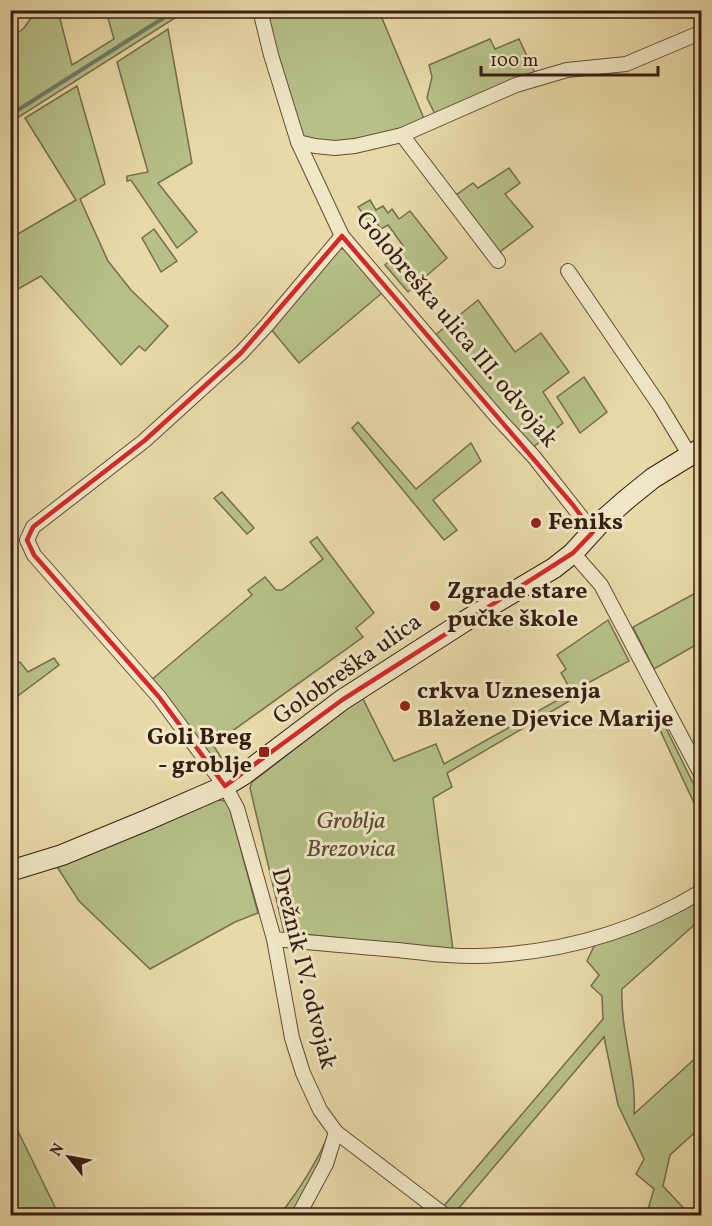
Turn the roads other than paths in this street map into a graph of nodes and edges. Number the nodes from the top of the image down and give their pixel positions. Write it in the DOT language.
graph roads {
  1 [pos="260,10"];
  2 [pos="702,32"];
  3 [pos="402,135"];
  4 [pos="298,142"];
  5 [pos="342,236"];
  6 [pos="498,261"];
  7 [pos="568,271"];
  8 [pos="695,451"];
  9 [pos="592,532"];
  10 [pos="573,553"];
  11 [pos="702,776"];
  12 [pos="225,786"];
  13 [pos="10,871"];
  14 [pos="702,891"];
  15 [pos="274,939"];
  16 [pos="336,1132"];
  17 [pos="298,1215"];
  18 [pos="446,1215"];
  1 -- 4 [label="street, Golobreška ulica III. odvojak"];
  2 -- 3 [label="street"];
  3 -- 4 [label="street"];
  3 -- 6 [label="street"];
  4 -- 5 [label="street, Golobreška ulica III. odvojak"];
  5 -- 9 [label="street, Golobreška ulica III. odvojak"];
  5 -- 12 [label="street, Drežnik IV. odvojak"];
  7 -- 8 [label="street"];
  8 -- 9 [label="street, Golobreška ulica"];
  9 -- 10 [label="street, Golobreška ulica"];
  10 -- 11 [label="street"];
  10 -- 12 [label="street, Golobreška ulica"];
  12 -- 13 [label="street, Golobreška ulica"];
  12 -- 15 [label="street, Drežnik IV. odvojak"];
  14 -- 15 [label="street"];
  15 -- 16 [label="street, Drežnik IV. odvojak"];
  16 -- 17 [label="street"];
  16 -- 18 [label="street, Drežnik IV. odvojak"];
}
